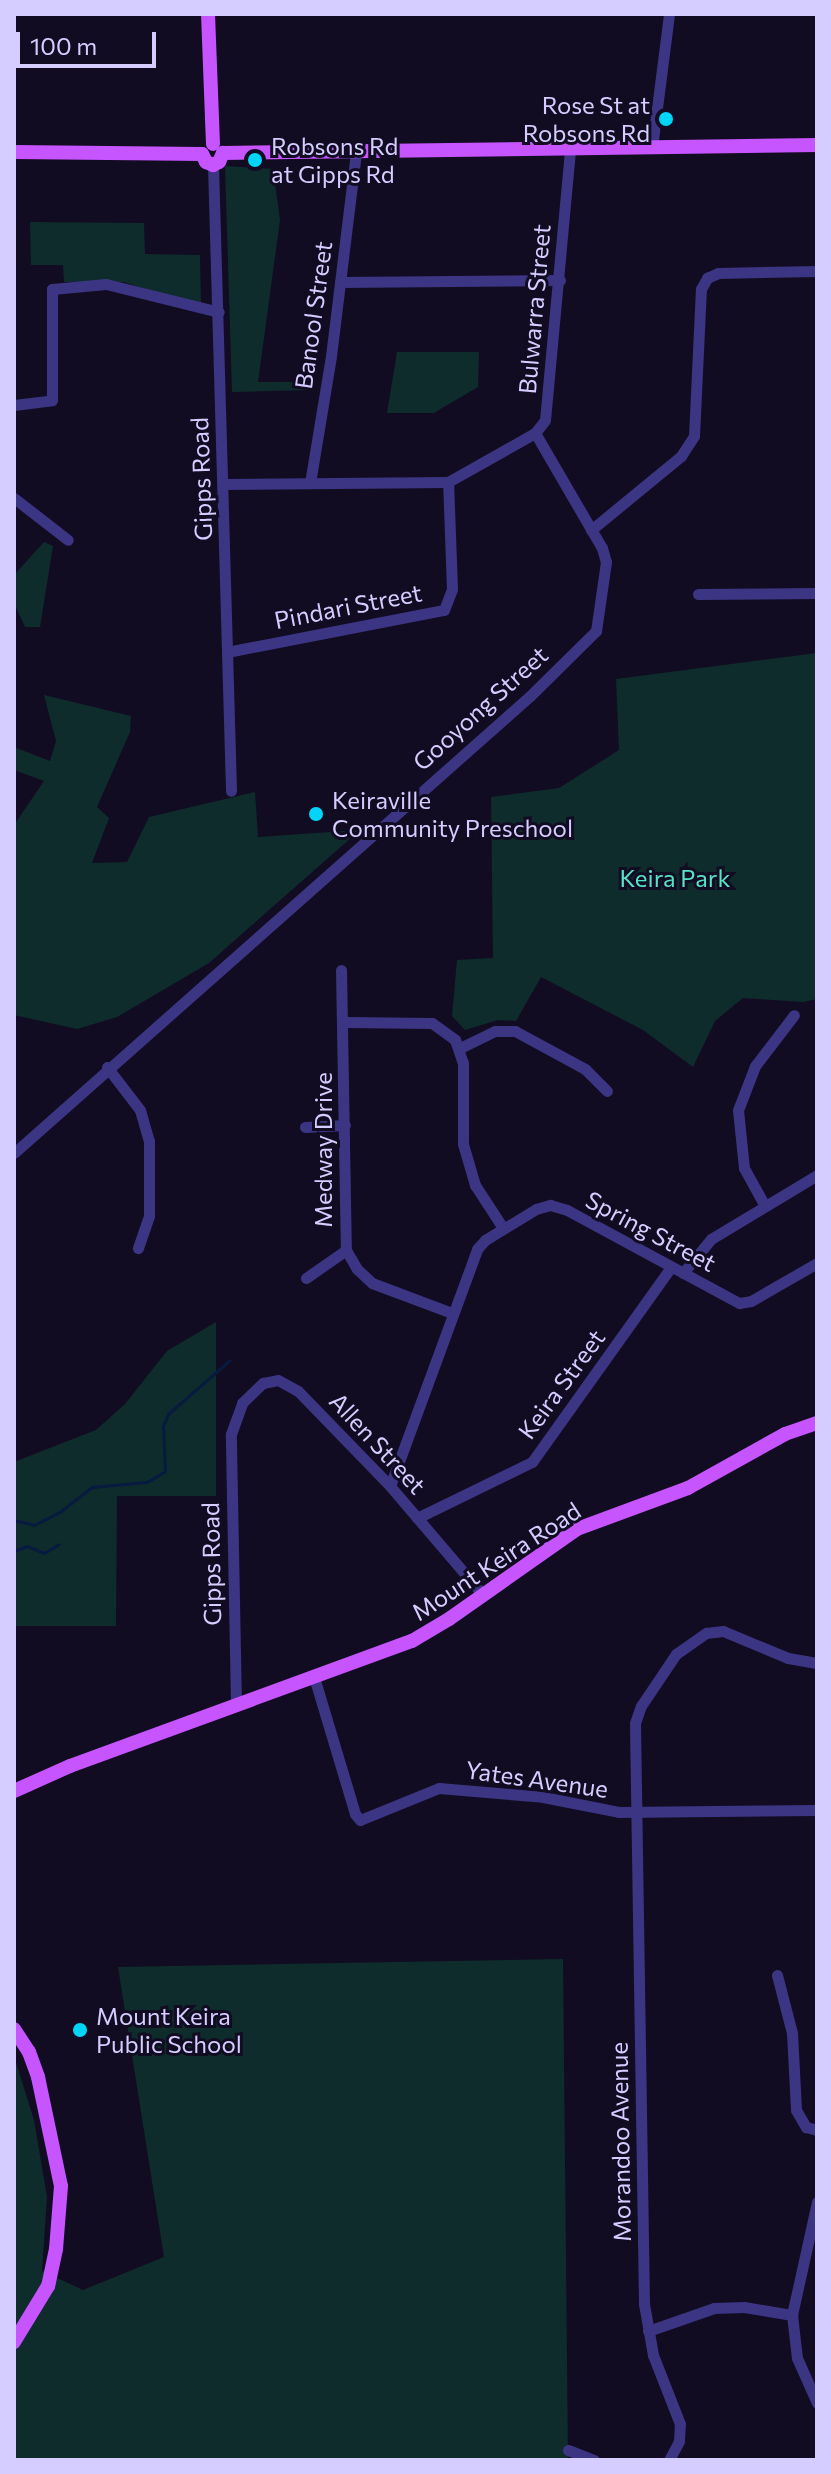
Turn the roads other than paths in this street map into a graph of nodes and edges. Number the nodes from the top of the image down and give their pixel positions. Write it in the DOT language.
graph roads {
  1 [pos="208,14"];
  2 [pos="669,14"];
  3 [pos="817,145"];
  4 [pos="652,147"];
  5 [pos="570,149"];
  6 [pos="14,152"];
  7 [pos="356,153"];
  8 [pos="213,154"];
  9 [pos="817,271"];
  10 [pos="560,280"];
  11 [pos="340,282"];
  12 [pos="219,312"];
  13 [pos="14,405"];
  14 [pos="535,433"];
  15 [pos="448,482"];
  16 [pos="310,483"];
  17 [pos="223,484"];
  18 [pos="14,498"];
  19 [pos="591,530"];
  20 [pos="68,540"];
  21 [pos="817,593"];
  22 [pos="698,594"];
  23 [pos="227,652"];
  24 [pos="231,791"];
  25 [pos="341,970"];
  26 [pos="794,1015"];
  27 [pos="345,1022"];
  28 [pos="460,1048"];
  29 [pos="107,1067"];
  30 [pos="607,1091"];
  31 [pos="345,1125"];
  32 [pos="305,1127"];
  33 [pos="14,1153"];
  34 [pos="817,1175"];
  35 [pos="765,1206"];
  36 [pos="503,1228"];
  37 [pos="138,1248"];
  38 [pos="346,1250"];
  39 [pos="817,1263"];
  40 [pos="677,1270"];
  41 [pos="306,1278"];
  42 [pos="452,1313"];
  43 [pos="233,1422"];
  44 [pos="817,1423"];
  45 [pos="390,1486"];
  46 [pos="417,1518"];
  47 [pos="483,1595"];
  48 [pos="817,1663"];
  49 [pos="314,1677"];
  50 [pos="236,1705"];
  51 [pos="14,1791"];
  52 [pos="817,1810"];
  53 [pos="636,1813"];
  54 [pos="777,1975"];
  55 [pos="14,2029"];
  56 [pos="817,2130"];
  57 [pos="817,2202"];
  58 [pos="792,2315"];
  59 [pos="648,2331"];
  60 [pos="14,2342"];
  61 [pos="817,2403"];
  62 [pos="568,2450"];
  63 [pos="594,2460"];
  64 [pos="669,2460"];
  1 -- 8 [label="main road, Gipps Road"];
  2 -- 4 [label="street"];
  3 -- 4 [label="main road"];
  4 -- 5 [label="main road"];
  5 -- 7 [label="main road"];
  5 -- 10 [label="street, Bulwarra Street"];
  6 -- 8 [label="main road"];
  7 -- 8 [label="main road"];
  7 -- 11 [label="street, Banool Street"];
  8 -- 12 [label="street, Gipps Road"];
  9 -- 19 [label="street"];
  10 -- 11 [label="street"];
  10 -- 14 [label="street, Bulwarra Street"];
  11 -- 16 [label="street, Banool Street"];
  12 -- 13 [label="street"];
  12 -- 17 [label="street, Gipps Road"];
  14 -- 15 [label="street"];
  14 -- 19 [label="street, Gooyong Street"];
  15 -- 16 [label="street"];
  15 -- 23 [label="street, Pindari Street"];
  16 -- 17 [label="street"];
  17 -- 23 [label="street, Gipps Road"];
  18 -- 20 [label="street"];
  19 -- 29 [label="street, Gooyong Street"];
  21 -- 22 [label="street"];
  23 -- 24 [label="street, Gipps Road"];
  25 -- 27 [label="street, Medway Drive"];
  26 -- 35 [label="street"];
  27 -- 28 [label="street"];
  27 -- 31 [label="street, Medway Drive"];
  28 -- 30 [label="street"];
  28 -- 36 [label="street"];
  29 -- 33 [label="street, Gooyong Street"];
  29 -- 37 [label="street"];
  31 -- 32 [label="street"];
  31 -- 38 [label="street, Medway Drive"];
  34 -- 35 [label="street, Keira Street"];
  35 -- 40 [label="street, Keira Street"];
  36 -- 40 [label="street, Spring Street"];
  36 -- 42 [label="street, Spring Street"];
  38 -- 41 [label="street"];
  38 -- 42 [label="street, Medway Drive"];
  39 -- 40 [label="street, Spring Street"];
  40 -- 46 [label="street, Keira Street"];
  42 -- 45 [label="street, Spring Street"];
  43 -- 45 [label="street, Allen Street"];
  43 -- 50 [label="street, Gipps Road"];
  44 -- 47 [label="main road, Mount Keira Road"];
  45 -- 46 [label="street, Allen Street"];
  46 -- 47 [label="street, Allen Street"];
  47 -- 49 [label="main road, Mount Keira Road"];
  48 -- 53 [label="street, Morandoo Avenue"];
  49 -- 50 [label="main road, Mount Keira Road"];
  49 -- 53 [label="street, Yates Avenue"];
  50 -- 51 [label="main road, Mount Keira Road"];
  52 -- 53 [label="street, Yates Avenue"];
  53 -- 59 [label="street, Morandoo Avenue"];
  54 -- 56 [label="street"];
  55 -- 60 [label="main road"];
  57 -- 58 [label="street"];
  58 -- 59 [label="street"];
  58 -- 61 [label="street"];
  59 -- 64 [label="street, Morandoo Avenue"];
  62 -- 63 [label="street"];
}
